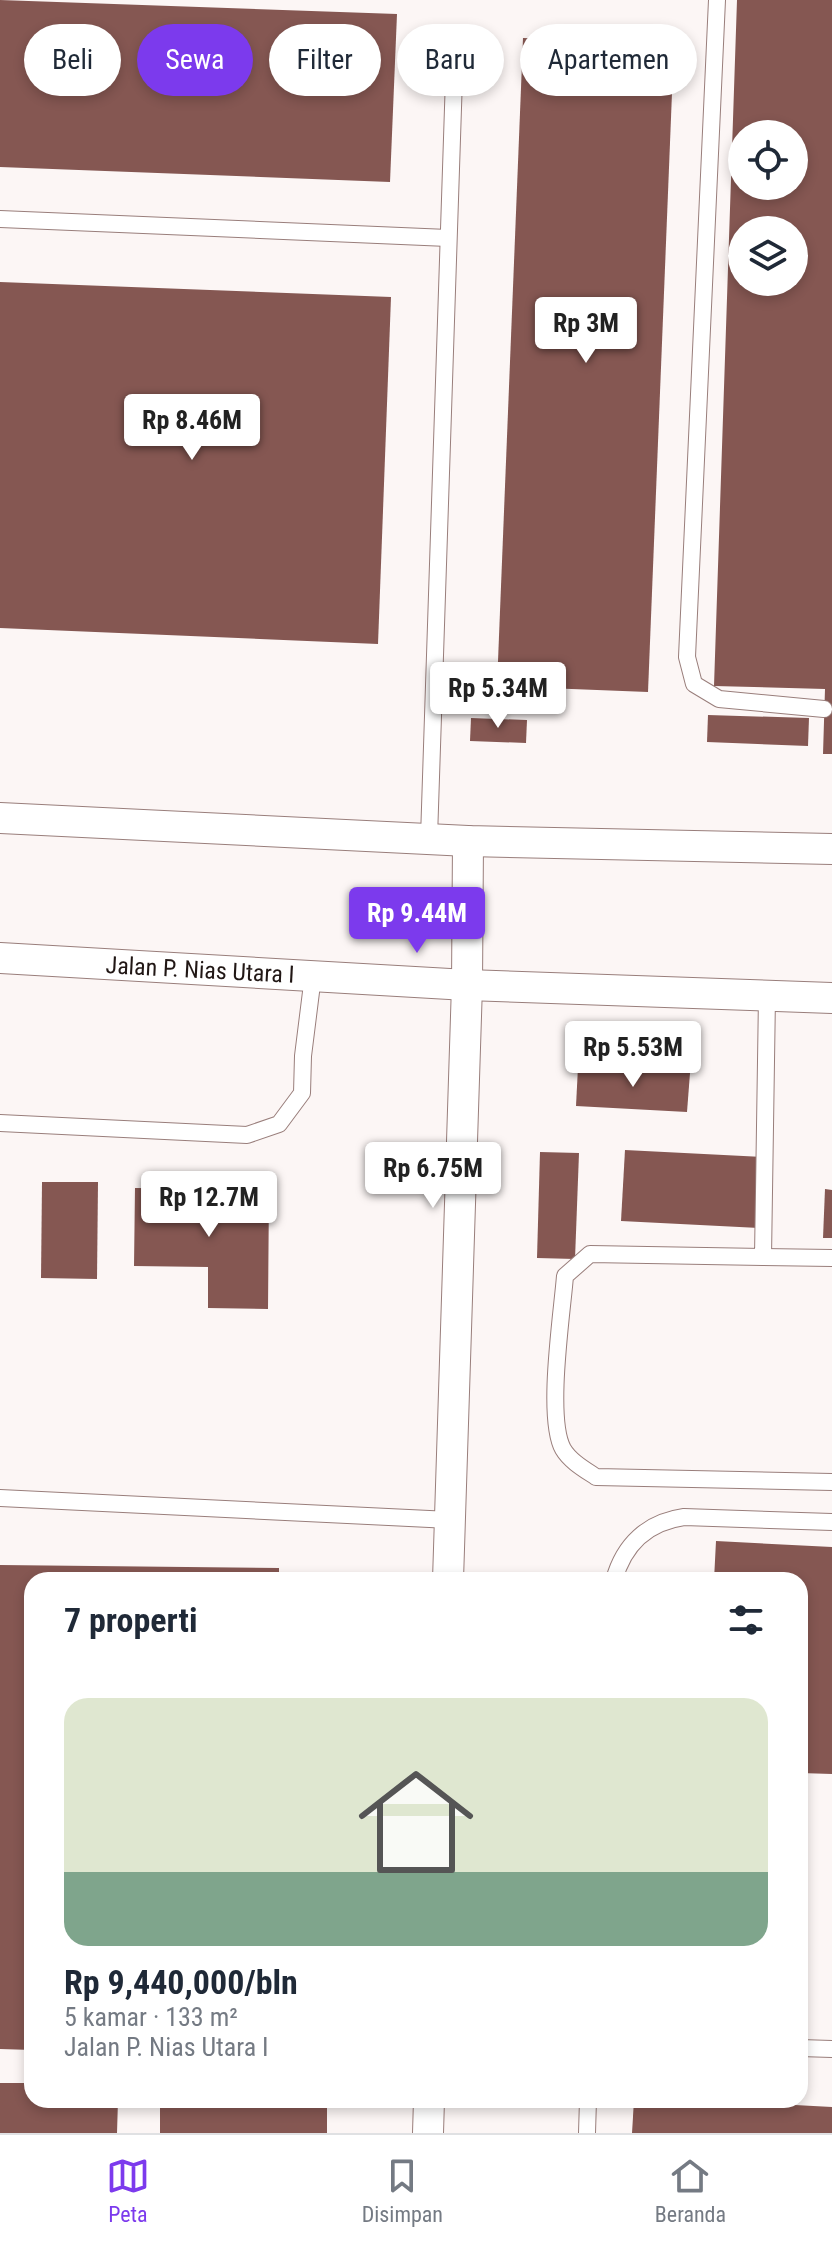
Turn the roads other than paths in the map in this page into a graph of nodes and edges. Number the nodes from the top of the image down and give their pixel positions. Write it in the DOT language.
graph roads {
  1 [pos="717,0"];
  2 [pos="453,96"];
  3 [pos="0,219"];
  4 [pos="448,238"];
  5 [pos="824,709"];
  6 [pos="0,818"];
  7 [pos="429,838"];
  8 [pos="468,841"];
  9 [pos="832,849"];
  10 [pos="0,958"];
  11 [pos="313,976"];
  12 [pos="467,985"];
  13 [pos="767,996"];
  14 [pos="832,998"];
  15 [pos="0,1123"];
  16 [pos="763,1257"];
  17 [pos="832,1258"];
  18 [pos="832,1482"];
  19 [pos="0,1498"];
  20 [pos="450,1520"];
  21 [pos="832,1522"];
  22 [pos="448,1572"];
  23 [pos="616,1572"];
  24 [pos="808,2048"];
  25 [pos="832,2049"];
  26 [pos="429,2108"];
  27 [pos="588,2108"];
  28 [pos="428,2133"];
  29 [pos="587,2133"];
  1 -- 5 [label="lane"];
  2 -- 4 [label="lane"];
  3 -- 4 [label="lane"];
  4 -- 7 [label="lane"];
  6 -- 7 [label="street"];
  7 -- 8 [label="street"];
  8 -- 9 [label="street"];
  8 -- 12 [label="street"];
  10 -- 11 [label="street, Jalan P. Nias Utara I"];
  11 -- 12 [label="street, Jalan P. Nias Utara I"];
  11 -- 15 [label="lane"];
  12 -- 13 [label="street, Jalan P. Nias Utara I"];
  12 -- 20 [label="street"];
  13 -- 14 [label="street, Jalan P. Nias Utara I"];
  13 -- 16 [label="lane"];
  16 -- 17 [label="lane"];
  16 -- 18 [label="lane"];
  19 -- 20 [label="lane"];
  20 -- 22 [label="street"];
  21 -- 23 [label="lane"];
  24 -- 25 [label="lane"];
  26 -- 28 [label="street"];
  27 -- 29 [label="lane"];
}
